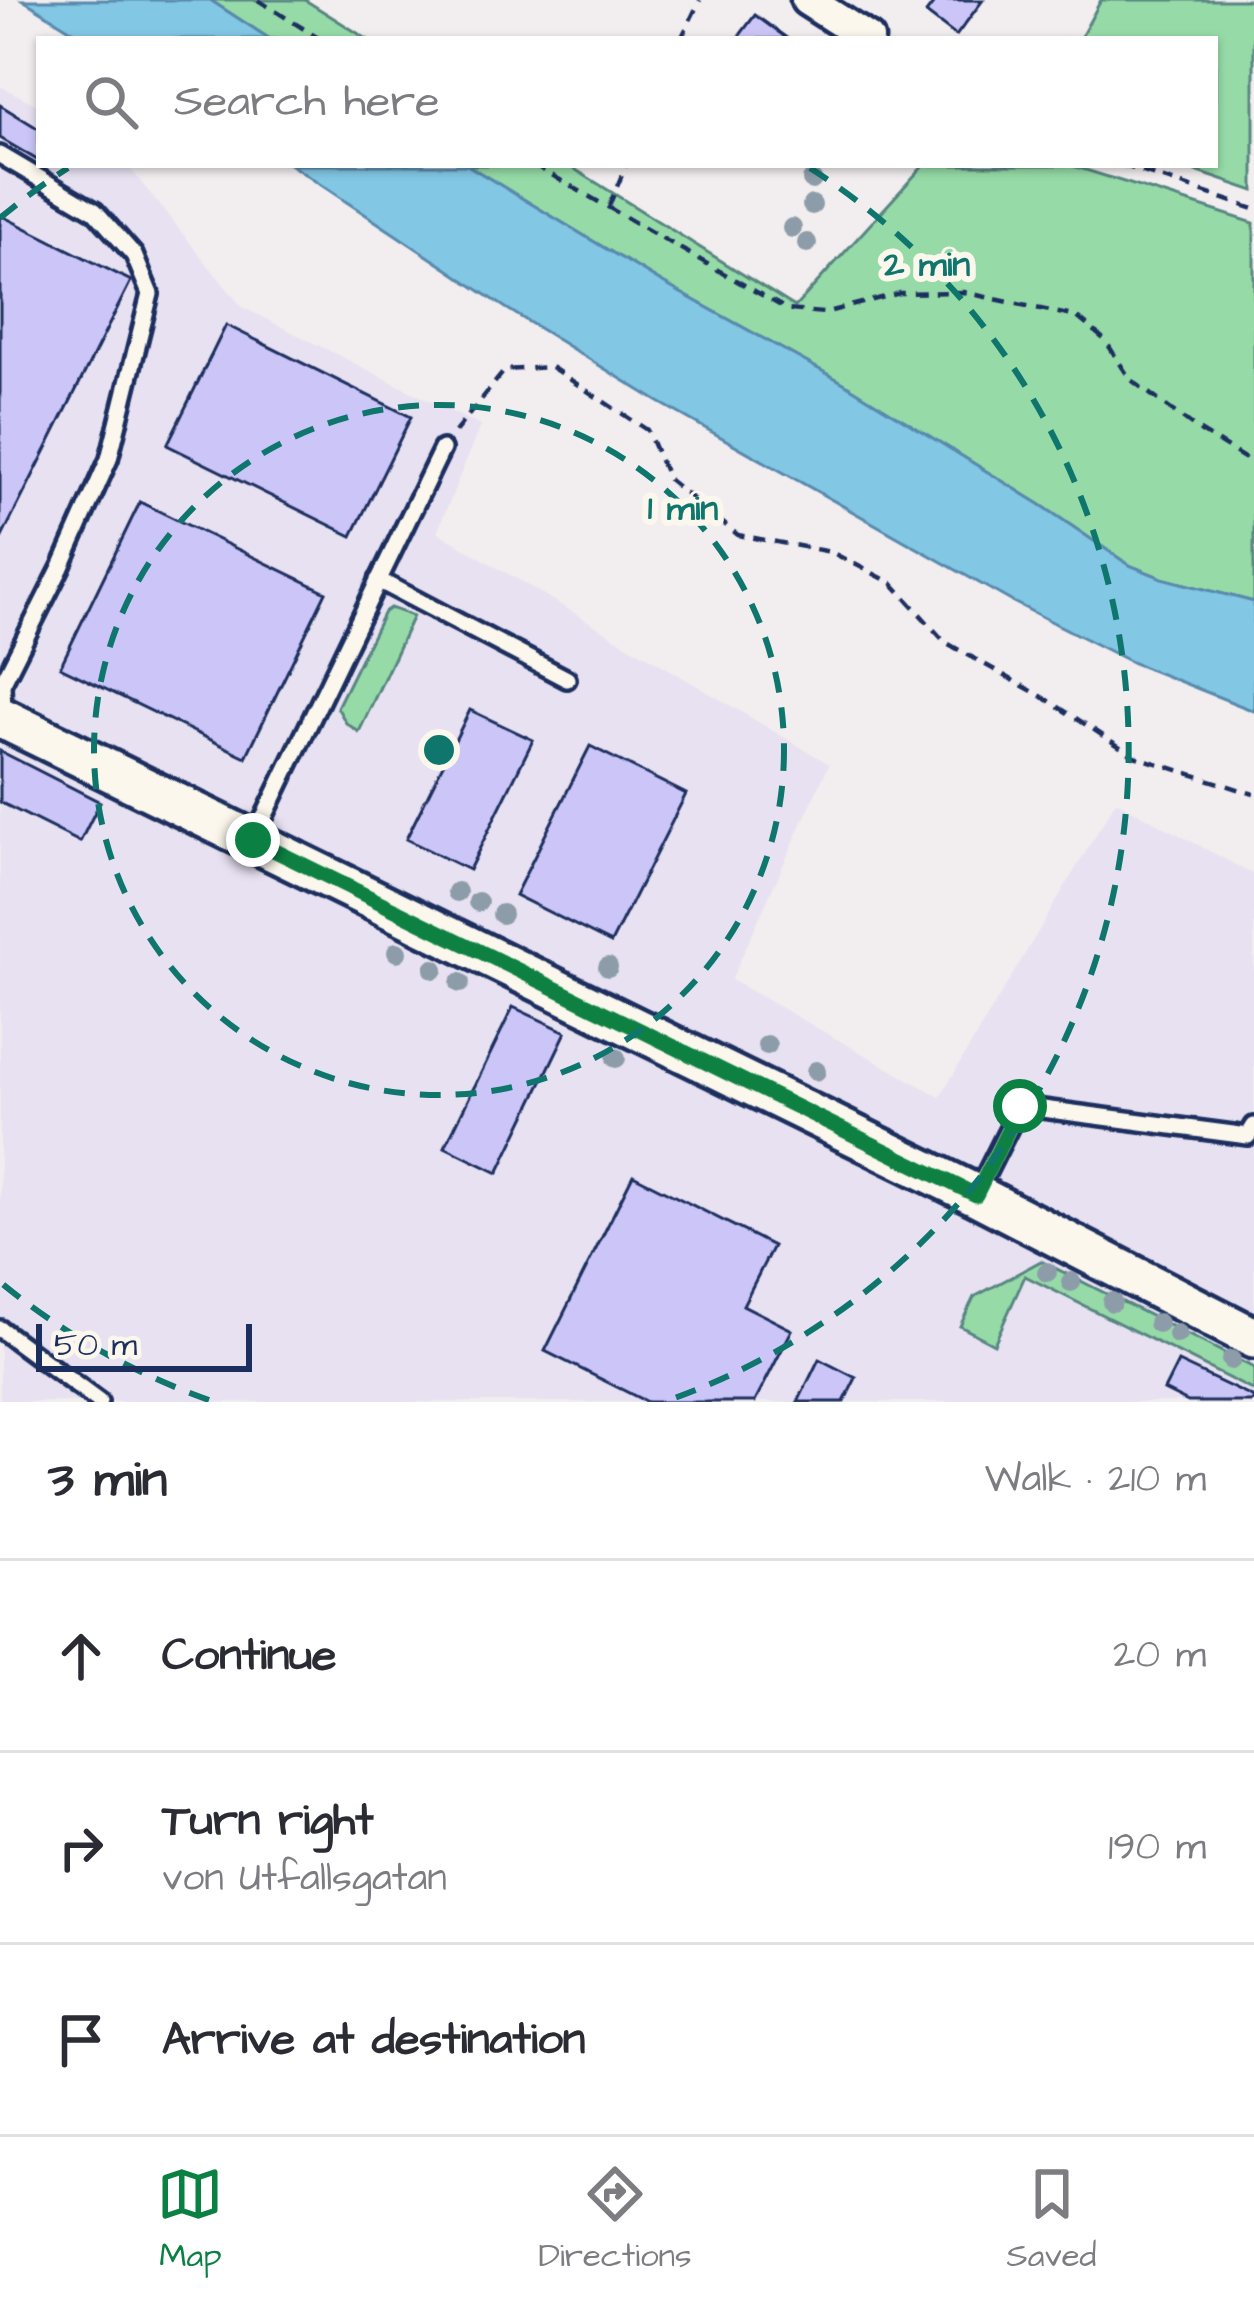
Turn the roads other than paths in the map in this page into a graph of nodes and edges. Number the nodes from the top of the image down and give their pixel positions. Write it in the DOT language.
graph roads {
  1 [pos="807,0"];
  2 [pos="863,36"];
  3 [pos="0,155"];
  4 [pos="442,449"];
  5 [pos="378,580"];
  6 [pos="567,679"];
  7 [pos="2,718"];
  8 [pos="253,840"];
  9 [pos="1252,1134"];
  10 [pos="976,1195"];
  11 [pos="0,1329"];
  12 [pos="1254,1338"];
  13 [pos="99,1402"];
  1 -- 2 [label="street"];
  3 -- 7 [label="lane"];
  4 -- 5 [label="lane"];
  5 -- 6 [label="lane"];
  5 -- 8 [label="lane"];
  7 -- 8 [label="street"];
  8 -- 10 [label="street"];
  9 -- 10 [label="lane"];
  10 -- 12 [label="street"];
  11 -- 13 [label="lane"];
}
